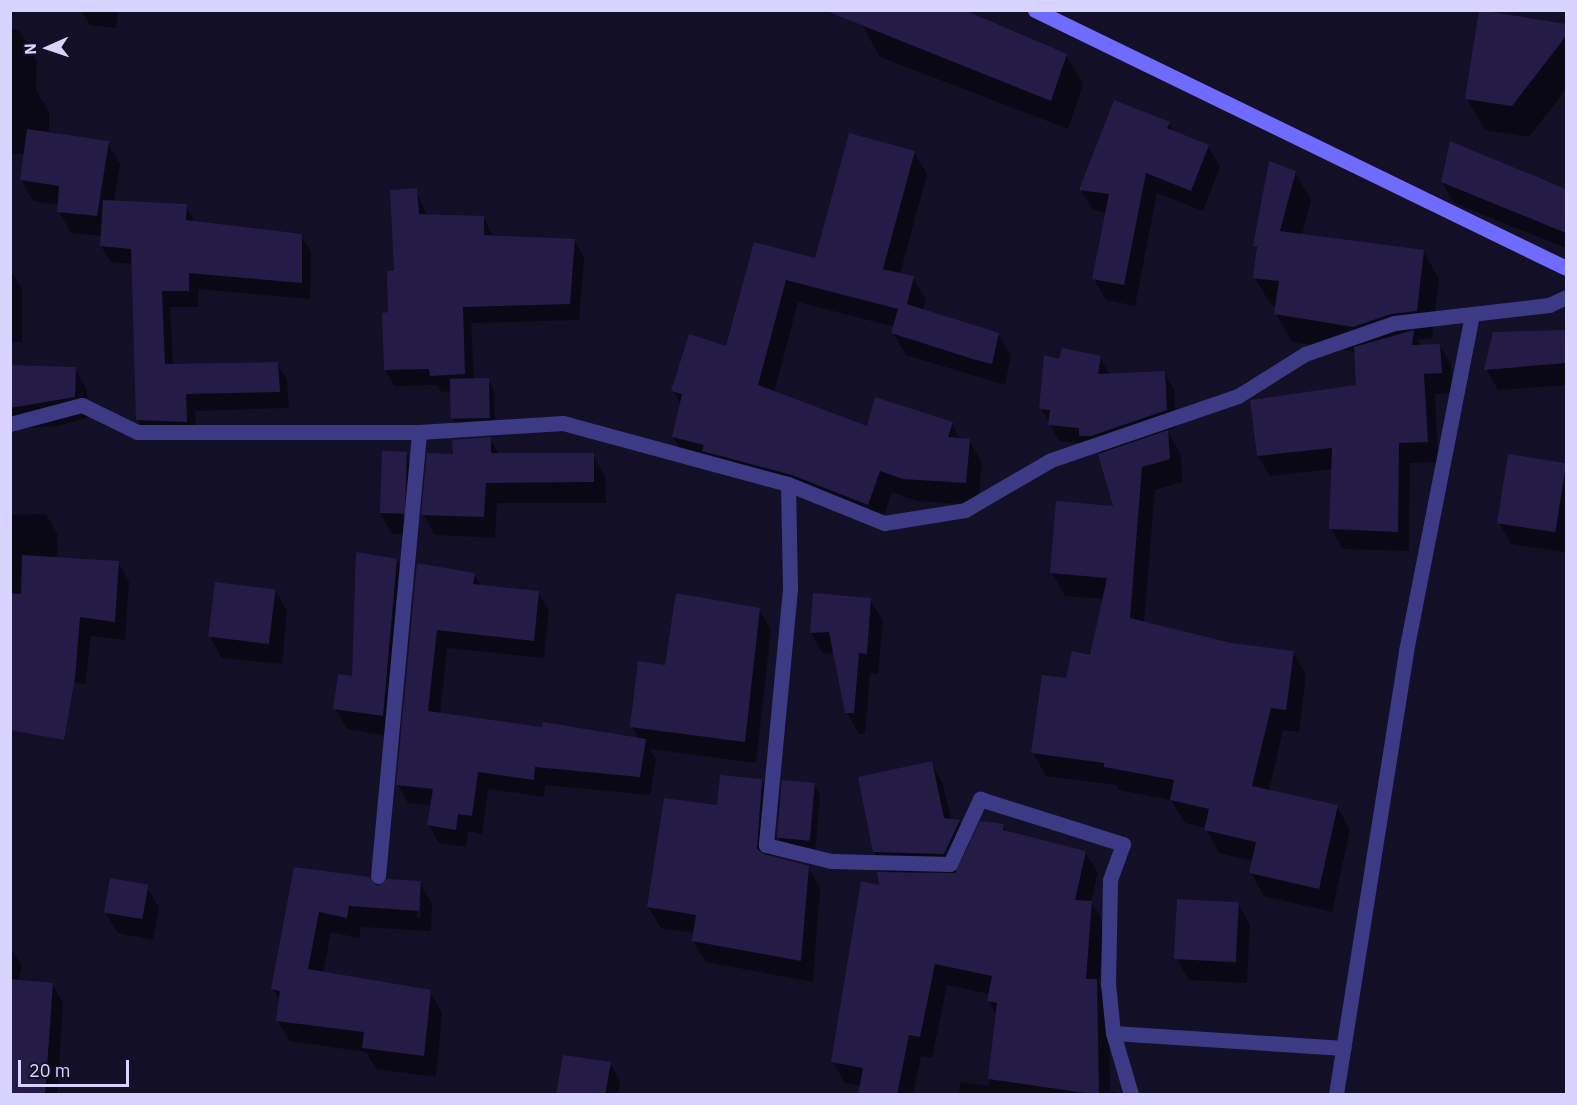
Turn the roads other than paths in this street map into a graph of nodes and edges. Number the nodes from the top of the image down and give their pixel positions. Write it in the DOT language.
graph roads {
  1 [pos="1035,10"];
  2 [pos="1566,268"];
  3 [pos="1566,297"];
  4 [pos="1472,315"];
  5 [pos="10,424"];
  6 [pos="419,432"];
  7 [pos="788,484"];
  8 [pos="378,876"];
  9 [pos="1113,1033"];
  10 [pos="1344,1048"];
  11 [pos="1131,1095"];
  12 [pos="1336,1095"];
  1 -- 2 [label="street"];
  3 -- 4 [label="street"];
  4 -- 7 [label="street"];
  4 -- 10 [label="street"];
  5 -- 6 [label="street"];
  6 -- 7 [label="street"];
  6 -- 8 [label="street"];
  7 -- 9 [label="street"];
  9 -- 10 [label="street"];
  9 -- 11 [label="street"];
  10 -- 12 [label="street"];
}
